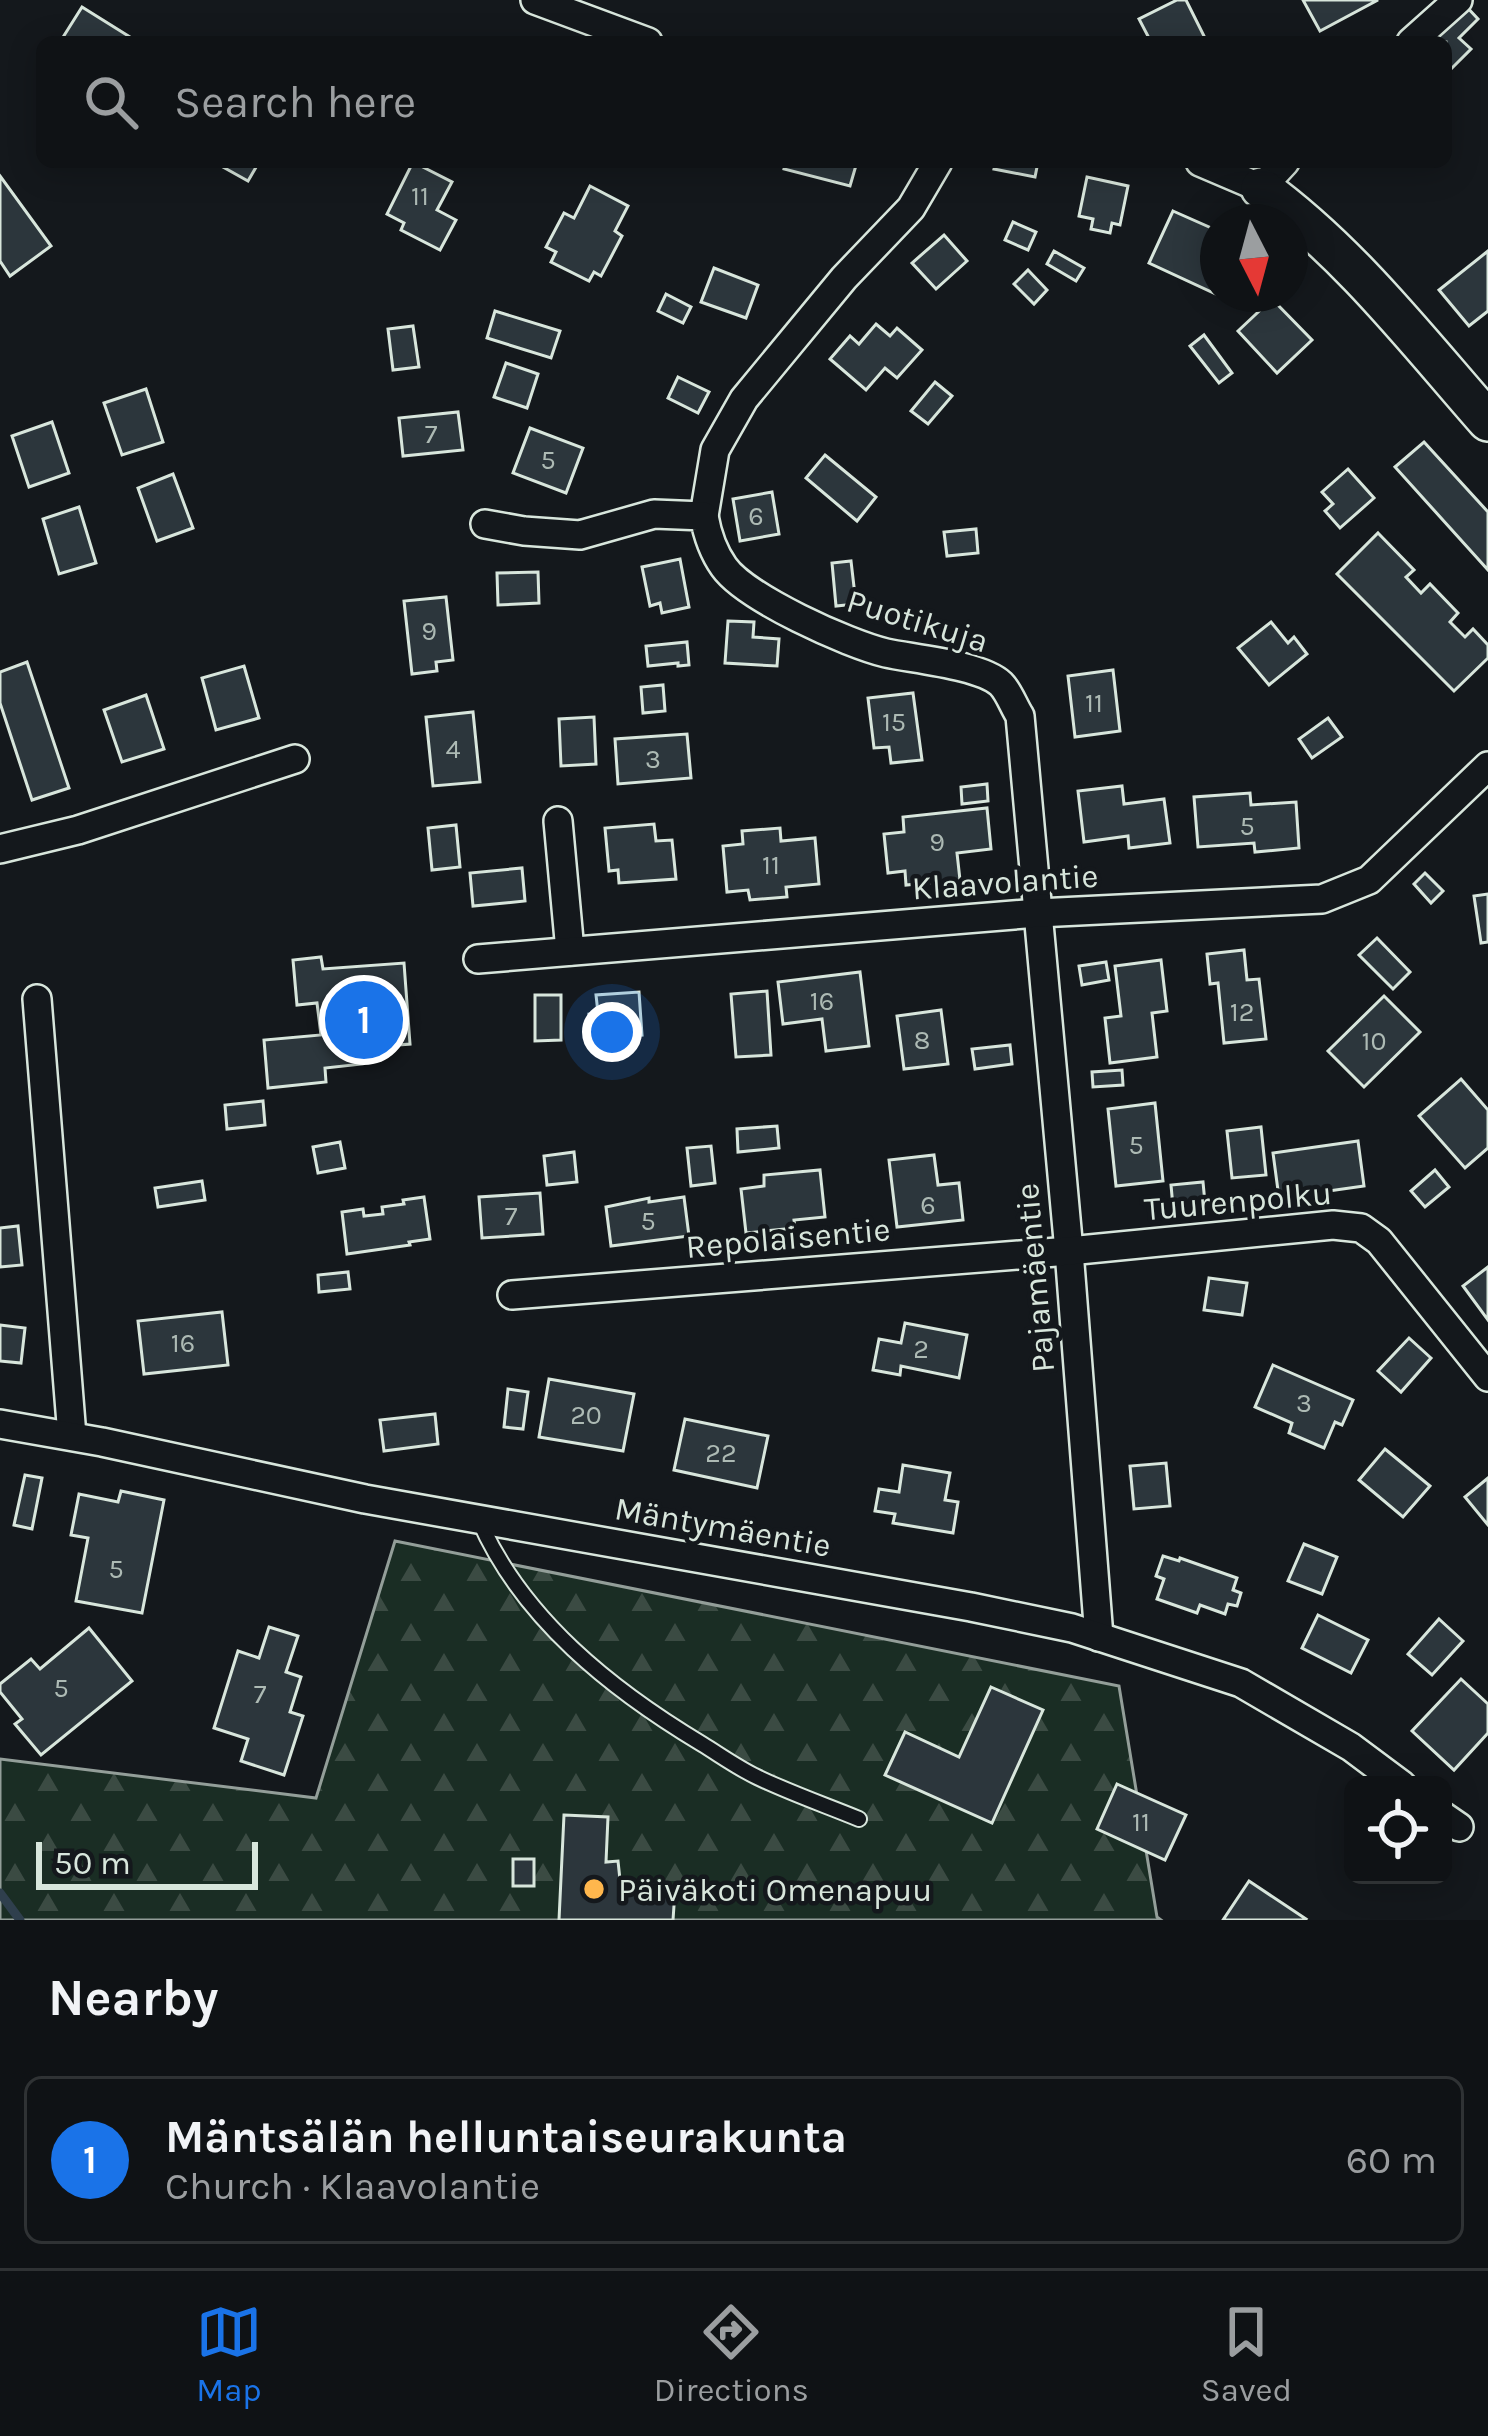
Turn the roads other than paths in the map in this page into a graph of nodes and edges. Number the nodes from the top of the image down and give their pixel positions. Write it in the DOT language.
graph roads {
  1 [pos="535,0"];
  2 [pos="1457,0"];
  3 [pos="575,7"];
  4 [pos="635,36"];
  5 [pos="1418,36"];
  6 [pos="934,168"];
  7 [pos="1234,168"];
  8 [pos="1273,175"];
  9 [pos="1488,421"];
  10 [pos="704,516"];
  11 [pos="485,524"];
  12 [pos="295,759"];
  13 [pos="1488,766"];
  14 [pos="558,821"];
  15 [pos="3,841"];
  16 [pos="1038,913"];
  17 [pos="570,951"];
  18 [pos="478,958"];
  19 [pos="37,999"];
  20 [pos="1069,1251"];
  21 [pos="512,1295"];
  22 [pos="1488,1377"];
  23 [pos="0,1424"];
  24 [pos="72,1436"];
  25 [pos="479,1520"];
  26 [pos="1099,1637"];
  27 [pos="1390,1776"];
  28 [pos="859,1819"];
  1 -- 3 [label="street"];
  2 -- 5 [label="street"];
  3 -- 4 [label="street"];
  6 -- 10 [label="street"];
  7 -- 8 [label="street"];
  8 -- 9 [label="street"];
  10 -- 11 [label="street"];
  10 -- 16 [label="street, Puotikuja"];
  12 -- 15 [label="street"];
  13 -- 16 [label="street, Klaavolantie"];
  14 -- 17 [label="street"];
  16 -- 17 [label="street, Klaavolantie"];
  16 -- 20 [label="street, Pajamäentie"];
  17 -- 18 [label="street, Klaavolantie"];
  19 -- 24 [label="street"];
  20 -- 21 [label="street, Repolaisentie"];
  20 -- 22 [label="street, Tuurenpolku"];
  20 -- 26 [label="street, Pajamäentie"];
  23 -- 24 [label="street, Mäntymäentie"];
  24 -- 25 [label="street, Mäntymäentie"];
  25 -- 26 [label="street, Mäntymäentie"];
  25 -- 28 [label="lane"];
  26 -- 27 [label="street, Mäntymäentie"];
}
